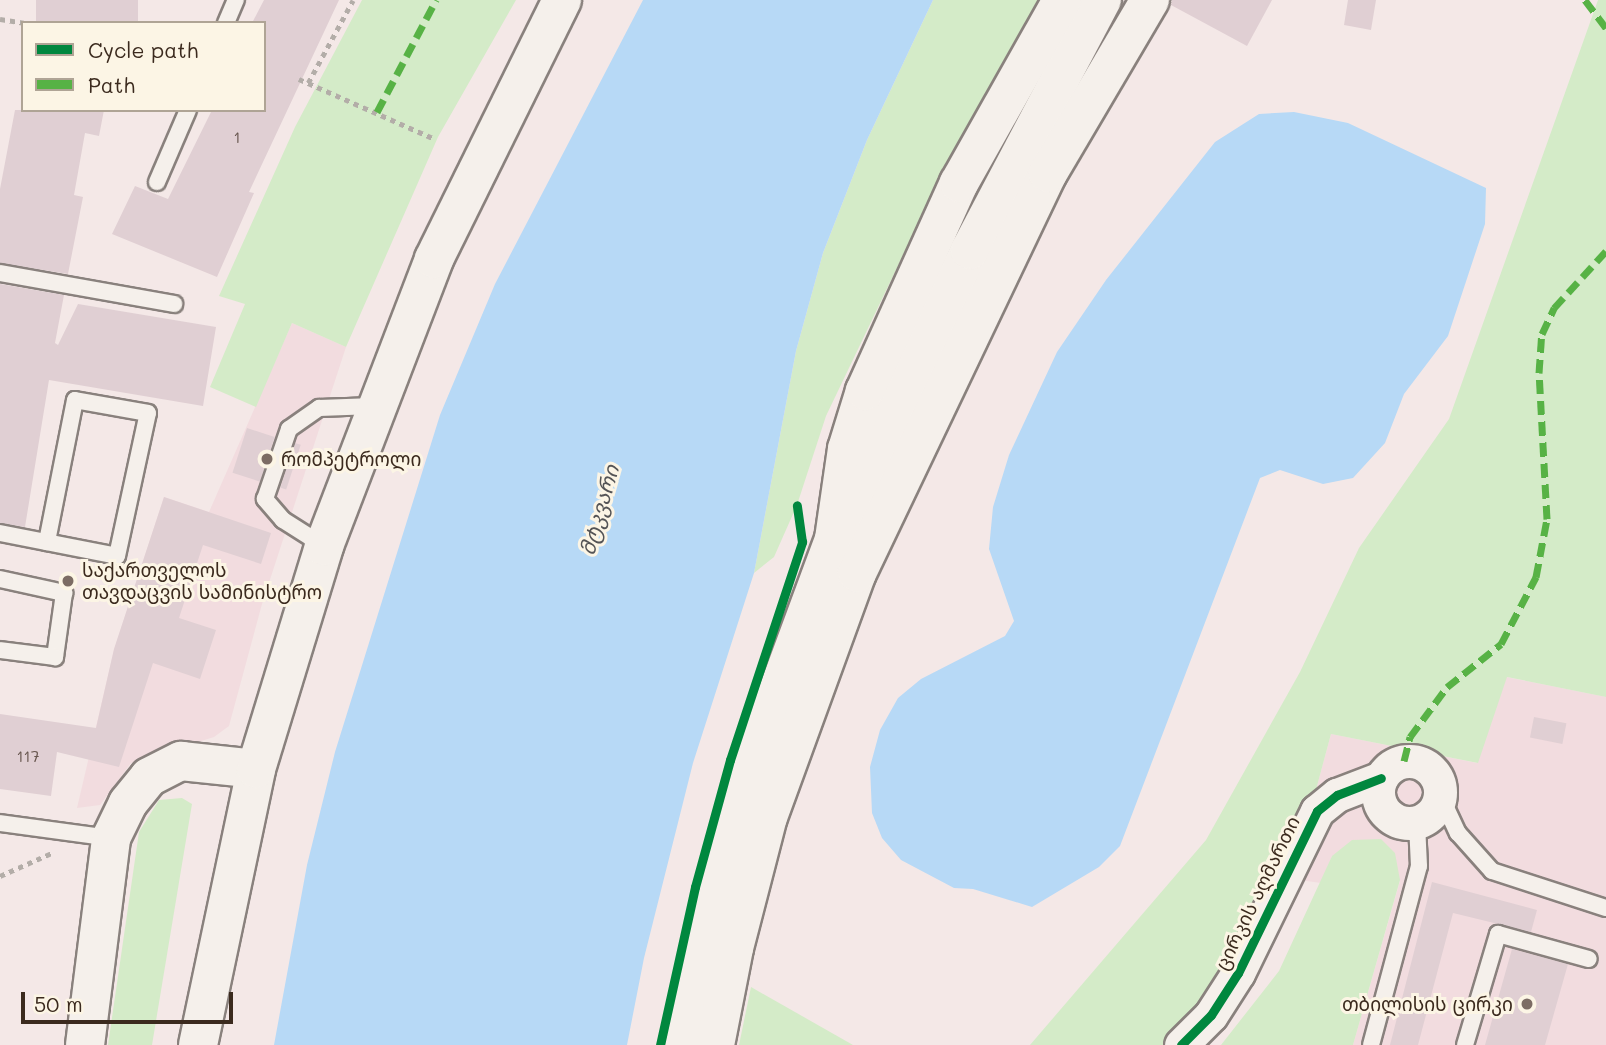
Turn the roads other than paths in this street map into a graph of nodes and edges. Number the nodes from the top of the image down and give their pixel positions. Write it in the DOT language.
graph roads {
  1 [pos="236,0"];
  2 [pos="562,0"];
  3 [pos="1062,0"];
  4 [pos="1102,0"];
  5 [pos="1150,0"];
  6 [pos="227,21"];
  7 [pos="187,112"];
  8 [pos="157,182"];
  9 [pos="0,273"];
  10 [pos="174,304"];
  11 [pos="374,406"];
  12 [pos="0,533"];
  13 [pos="834,539"];
  14 [pos="47,542"];
  15 [pos="324,545"];
  16 [pos="0,579"];
  17 [pos="0,650"];
  18 [pos="256,769"];
  19 [pos="1381,778"];
  20 [pos="1441,797"];
  21 [pos="1417,822"];
  22 [pos="0,823"];
  23 [pos="111,838"];
  24 [pos="1606,908"];
  25 [pos="1589,959"];
  26 [pos="85,1045"];
  27 [pos="198,1045"];
  28 [pos="684,1045"];
  29 [pos="715,1045"];
  30 [pos="1181,1045"];
  31 [pos="1371,1045"];
  32 [pos="1465,1045"];
  1 -- 6 [label="lane"];
  2 -- 11 [label="main road"];
  3 -- 13 [label="main road"];
  4 -- 13 [label="main road"];
  5 -- 29 [label="main road"];
  7 -- 8 [label="lane"];
  9 -- 10 [label="lane"];
  11 -- 15 [label="main road"];
  11 -- 15 [label="lane"];
  12 -- 14 [label="lane"];
  13 -- 28 [label="main road"];
  14 -- 14 [label="lane"];
  15 -- 18 [label="main road"];
  16 -- 17 [label="lane"];
  18 -- 23 [label="main road"];
  18 -- 27 [label="main road"];
  19 -- 20 [label="street"];
  19 -- 21 [label="street"];
  19 -- 30 [label="street, ცირკის აღმართი"];
  20 -- 21 [label="street"];
  20 -- 24 [label="lane"];
  21 -- 31 [label="lane"];
  22 -- 23 [label="lane"];
  23 -- 26 [label="main road"];
  25 -- 32 [label="lane"];
}
